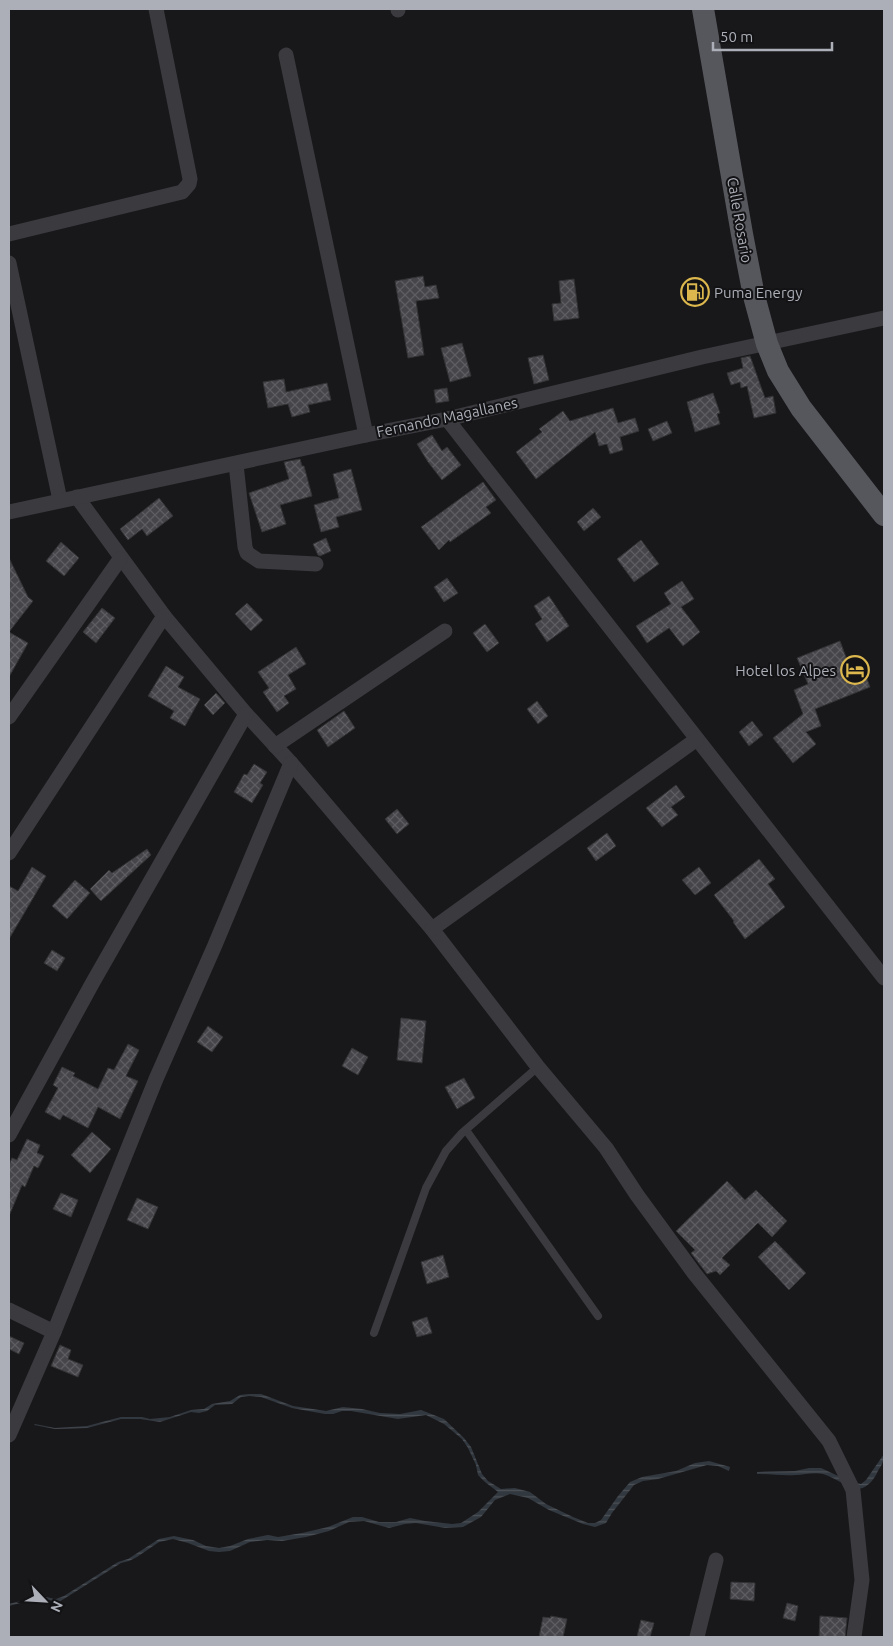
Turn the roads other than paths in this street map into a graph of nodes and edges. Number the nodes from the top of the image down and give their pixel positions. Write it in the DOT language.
graph roads {
  1 [pos="156,9"];
  2 [pos="703,9"];
  3 [pos="286,55"];
  4 [pos="9,234"];
  5 [pos="9,263"];
  6 [pos="884,318"];
  7 [pos="24,331"];
  8 [pos="9,335"];
  9 [pos="766,344"];
  10 [pos="447,419"];
  11 [pos="366,435"];
  12 [pos="236,464"];
  13 [pos="77,497"];
  14 [pos="60,500"];
  15 [pos="9,512"];
  16 [pos="884,515"];
  17 [pos="120,559"];
  18 [pos="316,564"];
  19 [pos="164,616"];
  20 [pos="445,631"];
  21 [pos="246,714"];
  22 [pos="9,717"];
  23 [pos="697,739"];
  24 [pos="275,746"];
  25 [pos="292,763"];
  26 [pos="11,842"];
  27 [pos="432,929"];
  28 [pos="884,978"];
  29 [pos="538,1067"];
  30 [pos="466,1130"];
  31 [pos="9,1135"];
  32 [pos="9,1310"];
  33 [pos="598,1316"];
  34 [pos="54,1332"];
  35 [pos="374,1333"];
  36 [pos="9,1435"];
  37 [pos="716,1560"];
  38 [pos="697,1637"];
  39 [pos="854,1637"];
  1 -- 4 [label="street"];
  2 -- 9 [label="main road, Calle Rosario"];
  3 -- 11 [label="street"];
  5 -- 7 [label="street"];
  6 -- 9 [label="street, Fernando Magallanes"];
  7 -- 8 [label="street"];
  7 -- 14 [label="street"];
  9 -- 10 [label="street, Fernando Magallanes"];
  9 -- 16 [label="main road, Calle Rosario"];
  10 -- 11 [label="street, Fernando Magallanes"];
  10 -- 23 [label="street"];
  11 -- 12 [label="street, Fernando Magallanes"];
  12 -- 13 [label="street, Fernando Magallanes"];
  12 -- 18 [label="street"];
  13 -- 14 [label="street, Fernando Magallanes"];
  13 -- 17 [label="street"];
  14 -- 15 [label="street, Fernando Magallanes"];
  17 -- 19 [label="street"];
  17 -- 22 [label="street"];
  19 -- 21 [label="street"];
  19 -- 26 [label="street"];
  20 -- 24 [label="street"];
  21 -- 24 [label="street"];
  21 -- 31 [label="street"];
  23 -- 27 [label="street"];
  23 -- 28 [label="street"];
  24 -- 25 [label="street"];
  25 -- 27 [label="street"];
  25 -- 34 [label="street"];
  27 -- 29 [label="street"];
  29 -- 30 [label="lane"];
  29 -- 39 [label="street"];
  30 -- 33 [label="lane"];
  30 -- 35 [label="lane"];
  32 -- 34 [label="street"];
  34 -- 36 [label="street"];
  37 -- 38 [label="street"];
}
